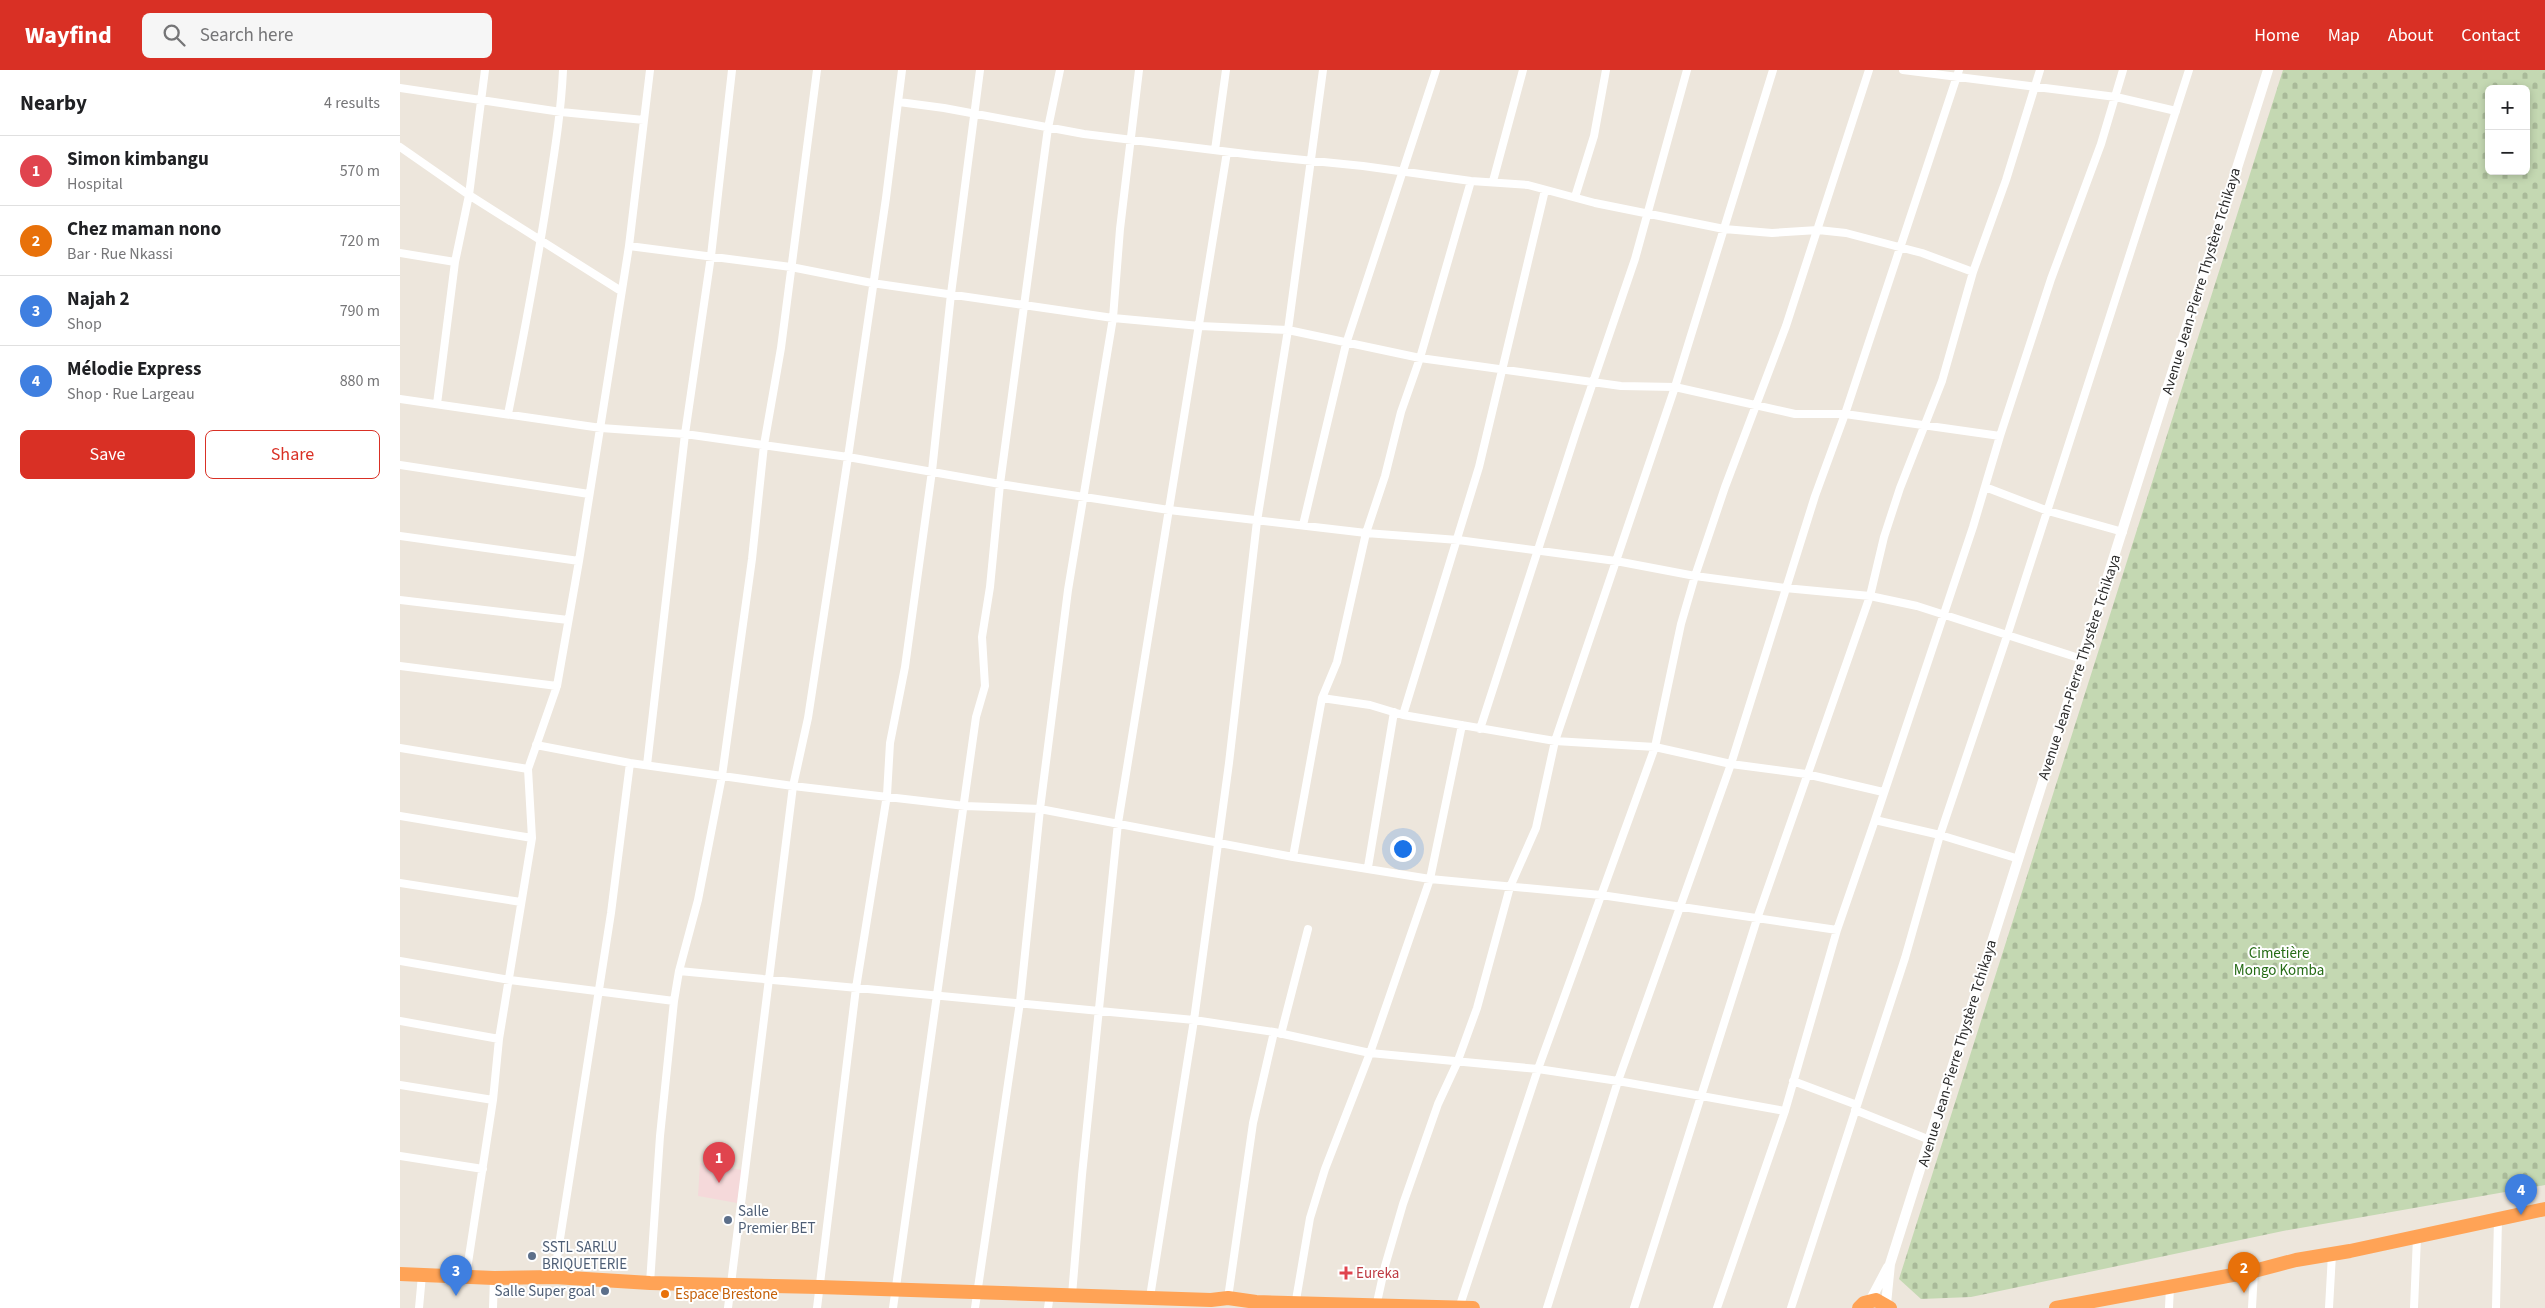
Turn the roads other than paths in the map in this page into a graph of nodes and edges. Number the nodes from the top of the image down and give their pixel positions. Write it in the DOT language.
graph roads {
  1 [pos="485,70"];
  2 [pos="564,70"];
  3 [pos="650,70"];
  4 [pos="732,70"];
  5 [pos="817,70"];
  6 [pos="902,70"];
  7 [pos="980,70"];
  8 [pos="1060,70"];
  9 [pos="1139,70"];
  10 [pos="1226,70"];
  11 [pos="1323,70"];
  12 [pos="1436,70"];
  13 [pos="1523,70"];
  14 [pos="1606,70"];
  15 [pos="1687,70"];
  16 [pos="1773,70"];
  17 [pos="1869,70"];
  18 [pos="1903,70"];
  19 [pos="2040,70"];
  20 [pos="2123,70"];
  21 [pos="2189,70"];
  22 [pos="2268,70"];
  23 [pos="1958,74"];
  24 [pos="400,88"];
  25 [pos="2035,88"];
  26 [pos="2116,97"];
  27 [pos="482,100"];
  28 [pos="899,102"];
  29 [pos="2176,111"];
  30 [pos="561,112"];
  31 [pos="974,113"];
  32 [pos="644,120"];
  33 [pos="1048,128"];
  34 [pos="1131,140"];
  35 [pos="400,147"];
  36 [pos="1215,150"];
  37 [pos="1227,152"];
  38 [pos="1310,160"];
  39 [pos="1404,171"];
  40 [pos="1493,180"];
  41 [pos="1471,181"];
  42 [pos="1545,190"];
  43 [pos="469,195"];
  44 [pos="1575,197"];
  45 [pos="1646,214"];
  46 [pos="1724,229"];
  47 [pos="1818,230"];
  48 [pos="541,241"];
  49 [pos="629,246"];
  50 [pos="1899,248"];
  51 [pos="400,253"];
  52 [pos="711,256"];
  53 [pos="455,262"];
  54 [pos="791,267"];
  55 [pos="1973,272"];
  56 [pos="872,283"];
  57 [pos="621,291"];
  58 [pos="951,294"];
  59 [pos="1025,304"];
  60 [pos="1113,318"];
  61 [pos="1200,326"];
  62 [pos="1288,330"];
  63 [pos="1346,344"];
  64 [pos="1420,358"];
  65 [pos="1504,368"];
  66 [pos="1594,382"];
  67 [pos="1675,387"];
  68 [pos="400,399"];
  69 [pos="437,404"];
  70 [pos="1757,405"];
  71 [pos="508,414"];
  72 [pos="1845,414"];
  73 [pos="1925,425"];
  74 [pos="601,428"];
  75 [pos="685,434"];
  76 [pos="2000,436"];
  77 [pos="764,446"];
  78 [pos="848,457"];
  79 [pos="400,465"];
  80 [pos="932,471"];
  81 [pos="1000,484"];
  82 [pos="1985,487"];
  83 [pos="589,494"];
  84 [pos="1084,496"];
  85 [pos="1169,510"];
  86 [pos="2048,511"];
  87 [pos="1256,521"];
  88 [pos="1303,526"];
  89 [pos="2123,532"];
  90 [pos="1366,533"];
  91 [pos="400,536"];
  92 [pos="1458,540"];
  93 [pos="1539,551"];
  94 [pos="1616,561"];
  95 [pos="579,562"];
  96 [pos="1695,576"];
  97 [pos="1785,588"];
  98 [pos="1870,596"];
  99 [pos="400,600"];
  100 [pos="1944,615"];
  101 [pos="568,620"];
  102 [pos="2007,636"];
  103 [pos="2082,659"];
  104 [pos="400,666"];
  105 [pos="557,686"];
  106 [pos="1322,698"];
  107 [pos="1394,712"];
  108 [pos="1403,715"];
  109 [pos="1462,725"];
  110 [pos="1480,729"];
  111 [pos="1555,741"];
  112 [pos="536,745"];
  113 [pos="1655,747"];
  114 [pos="400,748"];
  115 [pos="630,763"];
  116 [pos="1731,764"];
  117 [pos="647,765"];
  118 [pos="528,769"];
  119 [pos="1806,774"];
  120 [pos="722,776"];
  121 [pos="793,786"];
  122 [pos="1883,792"];
  123 [pos="887,795"];
  124 [pos="965,806"];
  125 [pos="1040,809"];
  126 [pos="400,816"];
  127 [pos="1875,820"];
  128 [pos="1118,823"];
  129 [pos="1940,834"];
  130 [pos="532,838"];
  131 [pos="1216,841"];
  132 [pos="1293,856"];
  133 [pos="2019,859"];
  134 [pos="1368,867"];
  135 [pos="1430,879"];
  136 [pos="400,883"];
  137 [pos="1510,887"];
  138 [pos="1600,895"];
  139 [pos="521,902"];
  140 [pos="1678,907"];
  141 [pos="1758,920"];
  142 [pos="1308,929"];
  143 [pos="1837,930"];
  144 [pos="400,961"];
  145 [pos="679,971"];
  146 [pos="510,980"];
  147 [pos="767,981"];
  148 [pos="856,988"];
  149 [pos="597,991"];
  150 [pos="936,995"];
  151 [pos="674,1001"];
  152 [pos="1020,1002"];
  153 [pos="1099,1009"];
  154 [pos="1194,1020"];
  155 [pos="400,1021"];
  156 [pos="1277,1033"];
  157 [pos="499,1039"];
  158 [pos="1370,1053"];
  159 [pos="1457,1063"];
  160 [pos="1538,1069"];
  161 [pos="1618,1081"];
  162 [pos="1793,1081"];
  163 [pos="400,1085"];
  164 [pos="1704,1095"];
  165 [pos="493,1100"];
  166 [pos="1856,1107"];
  167 [pos="1785,1111"];
  168 [pos="1930,1140"];
  169 [pos="400,1156"];
  170 [pos="483,1169"];
  171 [pos="2545,1209"];
  172 [pos="2498,1219"];
  173 [pos="2417,1237"];
  174 [pos="2332,1254"];
  175 [pos="1890,1264"];
  176 [pos="2254,1271"];
  177 [pos="400,1274"];
  178 [pos="422,1275"];
  179 [pos="466,1276"];
  180 [pos="554,1277"];
  181 [pos="494,1278"];
  182 [pos="650,1284"];
  183 [pos="730,1284"];
  184 [pos="819,1286"];
  185 [pos="2170,1286"];
  186 [pos="896,1290"];
  187 [pos="977,1292"];
  188 [pos="1072,1295"];
  189 [pos="1150,1297"];
  190 [pos="1228,1298"];
  191 [pos="1049,1301"];
  192 [pos="1131,1302"];
  193 [pos="1210,1304"];
  194 [pos="1864,1304"];
  195 [pos="1295,1306"];
  196 [pos="1376,1306"];
  197 [pos="1888,1306"];
  198 [pos="419,1308"];
  199 [pos="493,1308"];
  200 [pos="728,1308"];
  201 [pos="817,1308"];
  202 [pos="894,1308"];
  203 [pos="975,1308"];
  204 [pos="1463,1308"];
  205 [pos="1547,1308"];
  206 [pos="1634,1308"];
  207 [pos="1717,1308"];
  208 [pos="1791,1308"];
  209 [pos="2056,1308"];
  210 [pos="2169,1308"];
  211 [pos="2252,1308"];
  212 [pos="2329,1308"];
  213 [pos="2414,1308"];
  214 [pos="2496,1308"];
  1 -- 27 [label="street"];
  2 -- 30 [label="street"];
  3 -- 32 [label="street"];
  4 -- 52 [label="street"];
  5 -- 54 [label="street"];
  6 -- 28 [label="street"];
  7 -- 31 [label="street"];
  8 -- 33 [label="street"];
  9 -- 34 [label="street"];
  10 -- 36 [label="street"];
  11 -- 38 [label="street"];
  12 -- 39 [label="street"];
  13 -- 40 [label="street"];
  14 -- 44 [label="street"];
  15 -- 45 [label="street"];
  16 -- 46 [label="street"];
  17 -- 47 [label="street"];
  18 -- 23 [label="street"];
  19 -- 25 [label="street"];
  20 -- 26 [label="street"];
  21 -- 29 [label="street"];
  22 -- 89 [label="street, Avenue Jean-Pierre Thystère Tchikaya"];
  23 -- 25 [label="street"];
  23 -- 50 [label="street"];
  24 -- 27 [label="street"];
  25 -- 26 [label="street"];
  25 -- 55 [label="street"];
  26 -- 29 [label="street"];
  26 -- 76 [label="street"];
  27 -- 30 [label="street"];
  27 -- 43 [label="street"];
  28 -- 31 [label="street"];
  28 -- 56 [label="street"];
  29 -- 86 [label="street"];
  30 -- 32 [label="street"];
  30 -- 48 [label="street"];
  31 -- 33 [label="street"];
  31 -- 58 [label="street"];
  32 -- 49 [label="street"];
  33 -- 34 [label="street"];
  33 -- 59 [label="street"];
  34 -- 36 [label="street"];
  34 -- 60 [label="street"];
  35 -- 43 [label="street"];
  36 -- 37 [label="street"];
  37 -- 38 [label="street"];
  37 -- 61 [label="street"];
  38 -- 39 [label="street"];
  38 -- 62 [label="street"];
  39 -- 41 [label="street"];
  39 -- 63 [label="street"];
  40 -- 41 [label="street"];
  40 -- 42 [label="street"];
  41 -- 64 [label="street"];
  42 -- 44 [label="street"];
  42 -- 65 [label="street"];
  43 -- 48 [label="street"];
  43 -- 53 [label="street"];
  44 -- 45 [label="street"];
  45 -- 46 [label="street"];
  45 -- 66 [label="street"];
  46 -- 47 [label="street"];
  46 -- 67 [label="street"];
  47 -- 50 [label="street"];
  47 -- 70 [label="street"];
  48 -- 57 [label="street"];
  48 -- 71 [label="street"];
  49 -- 52 [label="street"];
  49 -- 57 [label="street"];
  50 -- 55 [label="street"];
  50 -- 72 [label="street"];
  51 -- 53 [label="street"];
  52 -- 54 [label="street"];
  52 -- 75 [label="street"];
  53 -- 69 [label="street"];
  54 -- 56 [label="street"];
  54 -- 77 [label="street"];
  55 -- 73 [label="street"];
  56 -- 58 [label="street"];
  56 -- 78 [label="street"];
  57 -- 74 [label="street"];
  58 -- 59 [label="street"];
  58 -- 80 [label="street"];
  59 -- 60 [label="street"];
  59 -- 81 [label="street"];
  60 -- 61 [label="street"];
  60 -- 84 [label="street"];
  61 -- 62 [label="street"];
  61 -- 85 [label="street"];
  62 -- 63 [label="street"];
  62 -- 87 [label="street"];
  63 -- 64 [label="street"];
  63 -- 88 [label="street"];
  64 -- 65 [label="street"];
  64 -- 90 [label="street"];
  65 -- 66 [label="street"];
  65 -- 92 [label="street"];
  66 -- 67 [label="street"];
  66 -- 93 [label="street"];
  67 -- 70 [label="street"];
  67 -- 94 [label="street"];
  68 -- 69 [label="street"];
  69 -- 71 [label="street"];
  70 -- 72 [label="street"];
  70 -- 96 [label="street"];
  71 -- 74 [label="street"];
  72 -- 73 [label="street"];
  72 -- 97 [label="street"];
  73 -- 76 [label="street"];
  73 -- 98 [label="street"];
  74 -- 75 [label="street"];
  74 -- 83 [label="street"];
  75 -- 77 [label="street"];
  75 -- 117 [label="street"];
  76 -- 82 [label="street"];
  77 -- 78 [label="street"];
  77 -- 120 [label="street"];
  78 -- 80 [label="street"];
  78 -- 121 [label="street"];
  79 -- 83 [label="street"];
  80 -- 81 [label="street"];
  80 -- 123 [label="street"];
  81 -- 84 [label="street"];
  81 -- 124 [label="street"];
  82 -- 86 [label="street"];
  82 -- 100 [label="street"];
  83 -- 95 [label="street"];
  84 -- 85 [label="street"];
  84 -- 125 [label="street"];
  85 -- 87 [label="street"];
  85 -- 128 [label="street"];
  86 -- 89 [label="street"];
  86 -- 102 [label="street"];
  87 -- 88 [label="street"];
  87 -- 131 [label="street"];
  88 -- 90 [label="street"];
  89 -- 103 [label="street, Avenue Jean-Pierre Thystère Tchikaya"];
  90 -- 92 [label="street"];
  90 -- 106 [label="street"];
  91 -- 95 [label="street"];
  92 -- 93 [label="street"];
  92 -- 108 [label="street"];
  93 -- 94 [label="street"];
  93 -- 110 [label="street"];
  94 -- 96 [label="street"];
  94 -- 111 [label="street"];
  95 -- 101 [label="street"];
  96 -- 97 [label="street"];
  96 -- 113 [label="street"];
  97 -- 98 [label="street"];
  97 -- 116 [label="street"];
  98 -- 100 [label="street"];
  98 -- 119 [label="street"];
  99 -- 101 [label="street"];
  100 -- 102 [label="street"];
  100 -- 122 [label="street"];
  101 -- 105 [label="street"];
  102 -- 103 [label="street"];
  102 -- 129 [label="street"];
  103 -- 133 [label="street, Avenue Jean-Pierre Thystère Tchikaya"];
  104 -- 105 [label="street"];
  105 -- 112 [label="street"];
  106 -- 107 [label="street"];
  106 -- 132 [label="street"];
  107 -- 108 [label="street"];
  107 -- 134 [label="street"];
  108 -- 109 [label="street"];
  109 -- 110 [label="street"];
  109 -- 135 [label="street"];
  110 -- 111 [label="street"];
  111 -- 113 [label="street"];
  111 -- 137 [label="street"];
  112 -- 115 [label="street"];
  112 -- 118 [label="street"];
  113 -- 116 [label="street"];
  113 -- 138 [label="street"];
  114 -- 118 [label="street"];
  115 -- 117 [label="street"];
  115 -- 149 [label="street"];
  116 -- 119 [label="street"];
  116 -- 140 [label="street"];
  117 -- 120 [label="street"];
  118 -- 130 [label="street"];
  119 -- 122 [label="street"];
  119 -- 141 [label="street"];
  120 -- 121 [label="street"];
  120 -- 145 [label="street"];
  121 -- 123 [label="street"];
  121 -- 147 [label="street"];
  122 -- 127 [label="street"];
  123 -- 124 [label="street"];
  123 -- 148 [label="street"];
  124 -- 125 [label="street"];
  124 -- 150 [label="street"];
  125 -- 128 [label="street"];
  125 -- 152 [label="street"];
  126 -- 130 [label="street"];
  127 -- 129 [label="street"];
  127 -- 143 [label="street"];
  128 -- 131 [label="street"];
  128 -- 153 [label="street"];
  129 -- 133 [label="street"];
  129 -- 166 [label="street"];
  130 -- 139 [label="street"];
  131 -- 132 [label="street"];
  131 -- 154 [label="street"];
  132 -- 134 [label="street"];
  133 -- 168 [label="street, Avenue Jean-Pierre Thystère Tchikaya"];
  134 -- 135 [label="street"];
  135 -- 137 [label="street"];
  135 -- 158 [label="street"];
  136 -- 139 [label="street"];
  137 -- 138 [label="street"];
  137 -- 159 [label="street"];
  138 -- 140 [label="street"];
  138 -- 160 [label="street"];
  139 -- 146 [label="street"];
  140 -- 141 [label="street"];
  140 -- 161 [label="street"];
  141 -- 143 [label="street"];
  141 -- 164 [label="street"];
  142 -- 156 [label="street"];
  143 -- 162 [label="street"];
  144 -- 146 [label="street"];
  145 -- 147 [label="street"];
  145 -- 151 [label="street"];
  146 -- 149 [label="street"];
  146 -- 157 [label="street"];
  147 -- 148 [label="street"];
  147 -- 183 [label="street"];
  148 -- 150 [label="street"];
  148 -- 184 [label="street"];
  149 -- 151 [label="street"];
  149 -- 180 [label="street"];
  150 -- 152 [label="street"];
  150 -- 186 [label="street"];
  151 -- 182 [label="street"];
  152 -- 153 [label="street"];
  152 -- 187 [label="street"];
  153 -- 154 [label="street"];
  153 -- 188 [label="street"];
  154 -- 156 [label="street"];
  154 -- 189 [label="street"];
  155 -- 157 [label="street"];
  156 -- 158 [label="street"];
  156 -- 190 [label="street"];
  157 -- 165 [label="street"];
  158 -- 159 [label="street"];
  158 -- 195 [label="street"];
  159 -- 160 [label="street"];
  159 -- 196 [label="street"];
  160 -- 161 [label="street"];
  160 -- 204 [label="street"];
  161 -- 164 [label="street"];
  161 -- 205 [label="street"];
  162 -- 166 [label="street"];
  162 -- 167 [label="street"];
  163 -- 165 [label="street"];
  164 -- 167 [label="street"];
  164 -- 206 [label="street"];
  165 -- 170 [label="street"];
  166 -- 168 [label="street"];
  166 -- 208 [label="street"];
  167 -- 207 [label="street"];
  168 -- 175 [label="street, Avenue Jean-Pierre Thystère Tchikaya"];
  169 -- 170 [label="street"];
  170 -- 179 [label="street"];
  171 -- 172 [label="highway"];
  172 -- 173 [label="highway"];
  172 -- 214 [label="street"];
  173 -- 174 [label="highway"];
  173 -- 213 [label="street"];
  174 -- 176 [label="highway"];
  174 -- 212 [label="street"];
  175 -- 194 [label="street, Avenue Jean-Pierre Thystère Tchikaya"];
  175 -- 197 [label="street, Avenue Jean-Pierre Thystère Tchikaya"];
  176 -- 185 [label="highway"];
  176 -- 211 [label="street"];
  177 -- 178 [label="highway"];
  178 -- 179 [label="highway"];
  178 -- 198 [label="street"];
  179 -- 181 [label="highway"];
  180 -- 181 [label="highway"];
  180 -- 182 [label="highway"];
  181 -- 199 [label="street"];
  182 -- 183 [label="highway"];
  183 -- 184 [label="highway"];
  183 -- 200 [label="street"];
  184 -- 186 [label="highway"];
  184 -- 201 [label="street"];
  185 -- 209 [label="highway"];
  185 -- 210 [label="street"];
  186 -- 187 [label="highway"];
  186 -- 202 [label="street"];
  187 -- 191 [label="highway"];
  187 -- 203 [label="street"];
  188 -- 191 [label="highway"];
  188 -- 192 [label="highway"];
  189 -- 192 [label="highway"];
  189 -- 193 [label="highway"];
  190 -- 193 [label="highway"];
  190 -- 195 [label="highway"];
  194 -- 197 [label="highway"];
  195 -- 196 [label="highway"];
  196 -- 204 [label="highway"];
}
